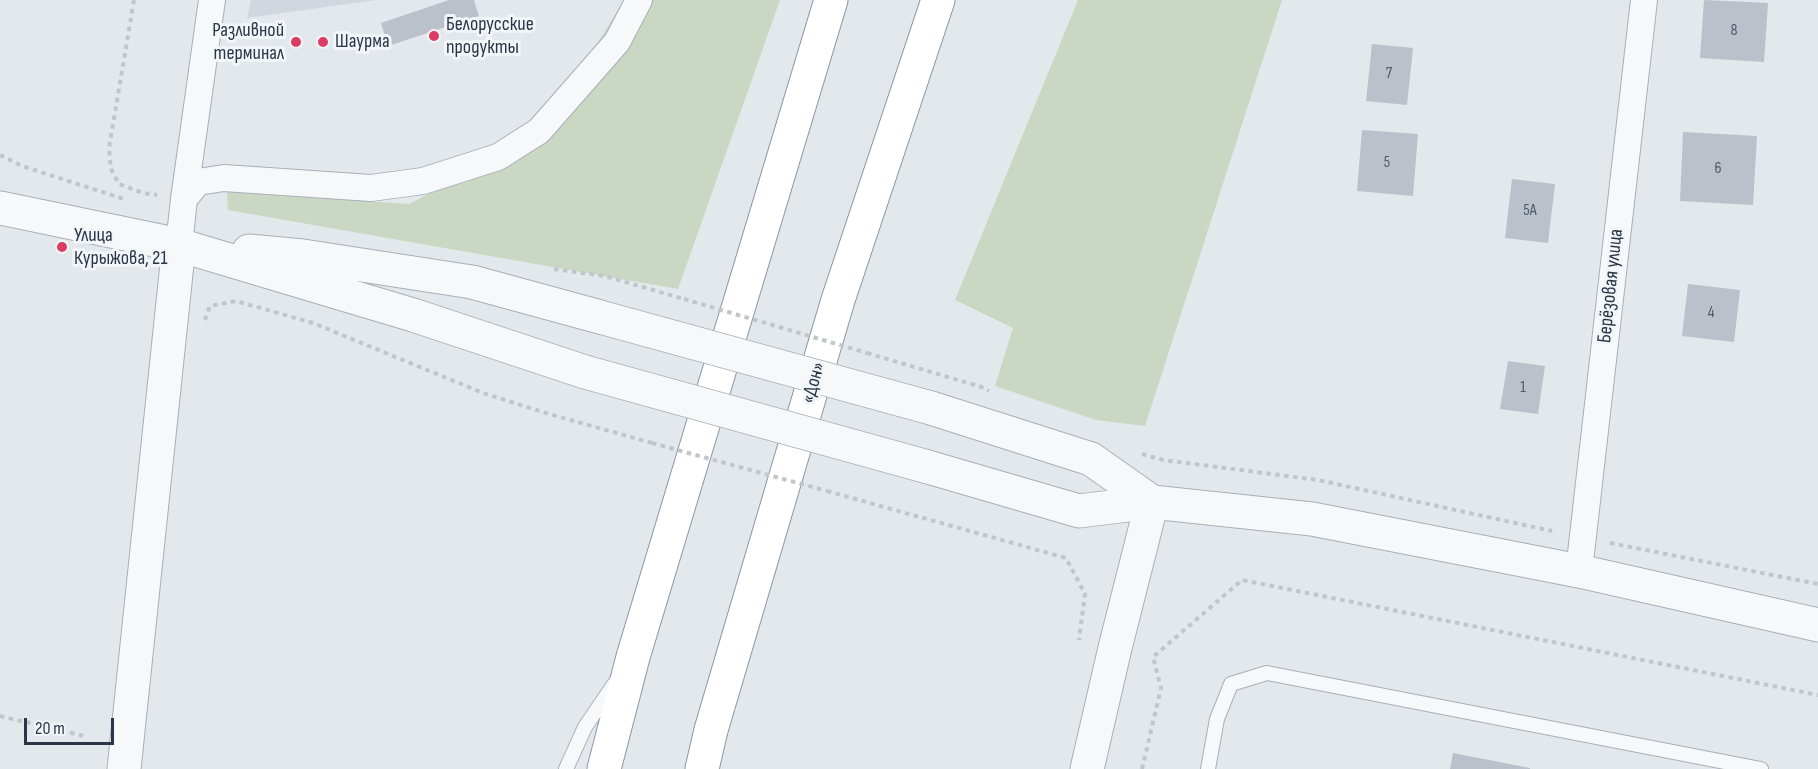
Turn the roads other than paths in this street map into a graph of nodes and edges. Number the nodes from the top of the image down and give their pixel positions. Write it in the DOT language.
graph roads {
  1 [pos="212,0"];
  2 [pos="639,0"];
  3 [pos="831,0"];
  4 [pos="938,0"];
  5 [pos="1644,0"];
  6 [pos="184,199"];
  7 [pos="0,207"];
  8 [pos="179,246"];
  9 [pos="1152,502"];
  10 [pos="1579,571"];
  11 [pos="1818,625"];
  12 [pos="633,657"];
  13 [pos="124,769"];
  14 [pos="566,769"];
  15 [pos="604,769"];
  16 [pos="702,769"];
  17 [pos="1087,769"];
  18 [pos="1208,769"];
  19 [pos="1761,769"];
  1 -- 6 [label="street"];
  2 -- 6 [label="street"];
  3 -- 12 [label="highway"];
  4 -- 16 [label="highway, «Дон»"];
  5 -- 10 [label="street, Берёзовая улица"];
  6 -- 8 [label="street"];
  7 -- 8 [label="street"];
  8 -- 9 [label="street, bridge"];
  8 -- 9 [label="street, bridge"];
  8 -- 13 [label="street"];
  9 -- 10 [label="street"];
  9 -- 17 [label="street"];
  10 -- 11 [label="street"];
  12 -- 14 [label="lane"];
  12 -- 15 [label="highway"];
  18 -- 19 [label="lane"];
}
